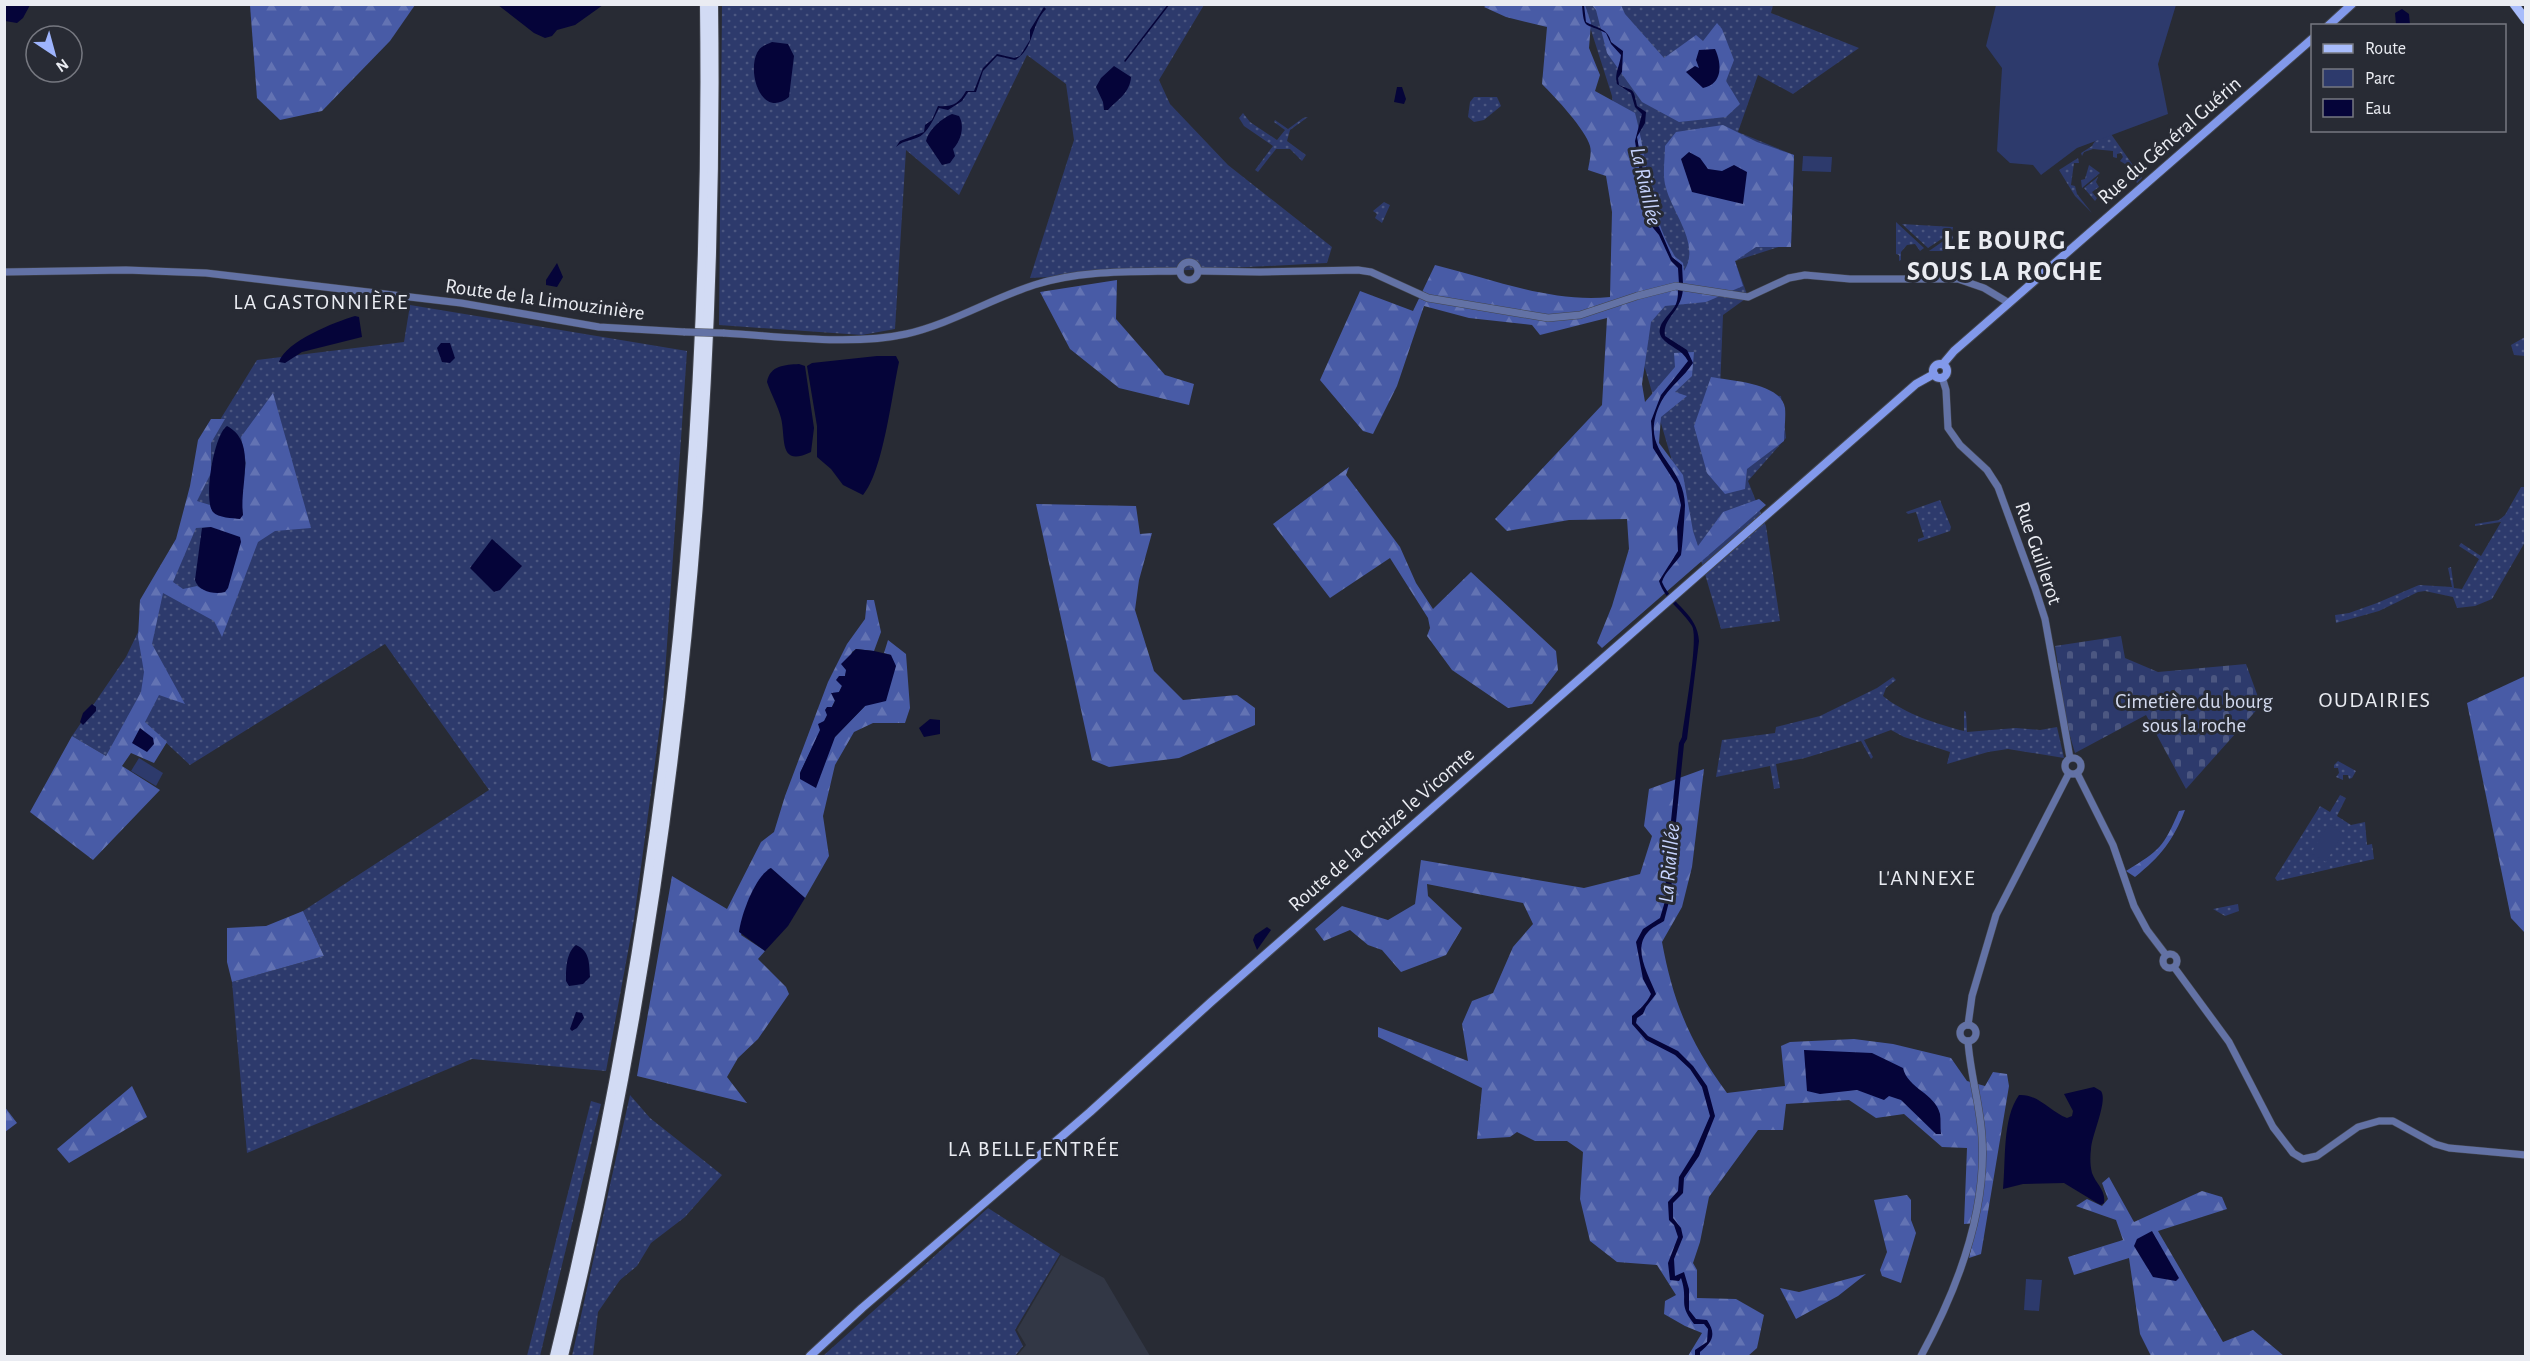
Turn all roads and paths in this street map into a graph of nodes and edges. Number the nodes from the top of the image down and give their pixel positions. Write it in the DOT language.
graph roads {
  1 [pos="705,4"];
  2 [pos="713,4"];
  3 [pos="2352,4"];
  4 [pos="2514,4"];
  5 [pos="2526,20"];
  6 [pos="2330,24"];
  7 [pos="2311,41"];
  8 [pos="1180,271"];
  9 [pos="1199,271"];
  10 [pos="4,272"];
  11 [pos="2009,303"];
  12 [pos="1938,376"];
  13 [pos="2070,758"];
  14 [pos="2069,773"];
  15 [pos="2077,773"];
  16 [pos="2526,1155"];
  17 [pos="555,1356"];
  18 [pos="563,1356"];
  19 [pos="810,1356"];
  20 [pos="1922,1356"];
  1 -- 17 [label="highway"];
  2 -- 18 [label="highway"];
  3 -- 6 [label="main road"];
  4 -- 5 [label="main road"];
  7 -- 11 [label="main road, Rue du Général Guérin"];
  8 -- 9 [label="street"];
  8 -- 9 [label="street"];
  8 -- 10 [label="street, Route de la Limouzinière, bridge"];
  9 -- 11 [label="street"];
  11 -- 12 [label="main road, Rue du Général Guérin"];
  12 -- 13 [label="street, Rue Guillerot"];
  12 -- 19 [label="main road, Route de la Chaize le Vicomte"];
  13 -- 14 [label="street"];
  13 -- 15 [label="street"];
  14 -- 15 [label="street"];
  14 -- 20 [label="street"];
  15 -- 16 [label="street"];
}
